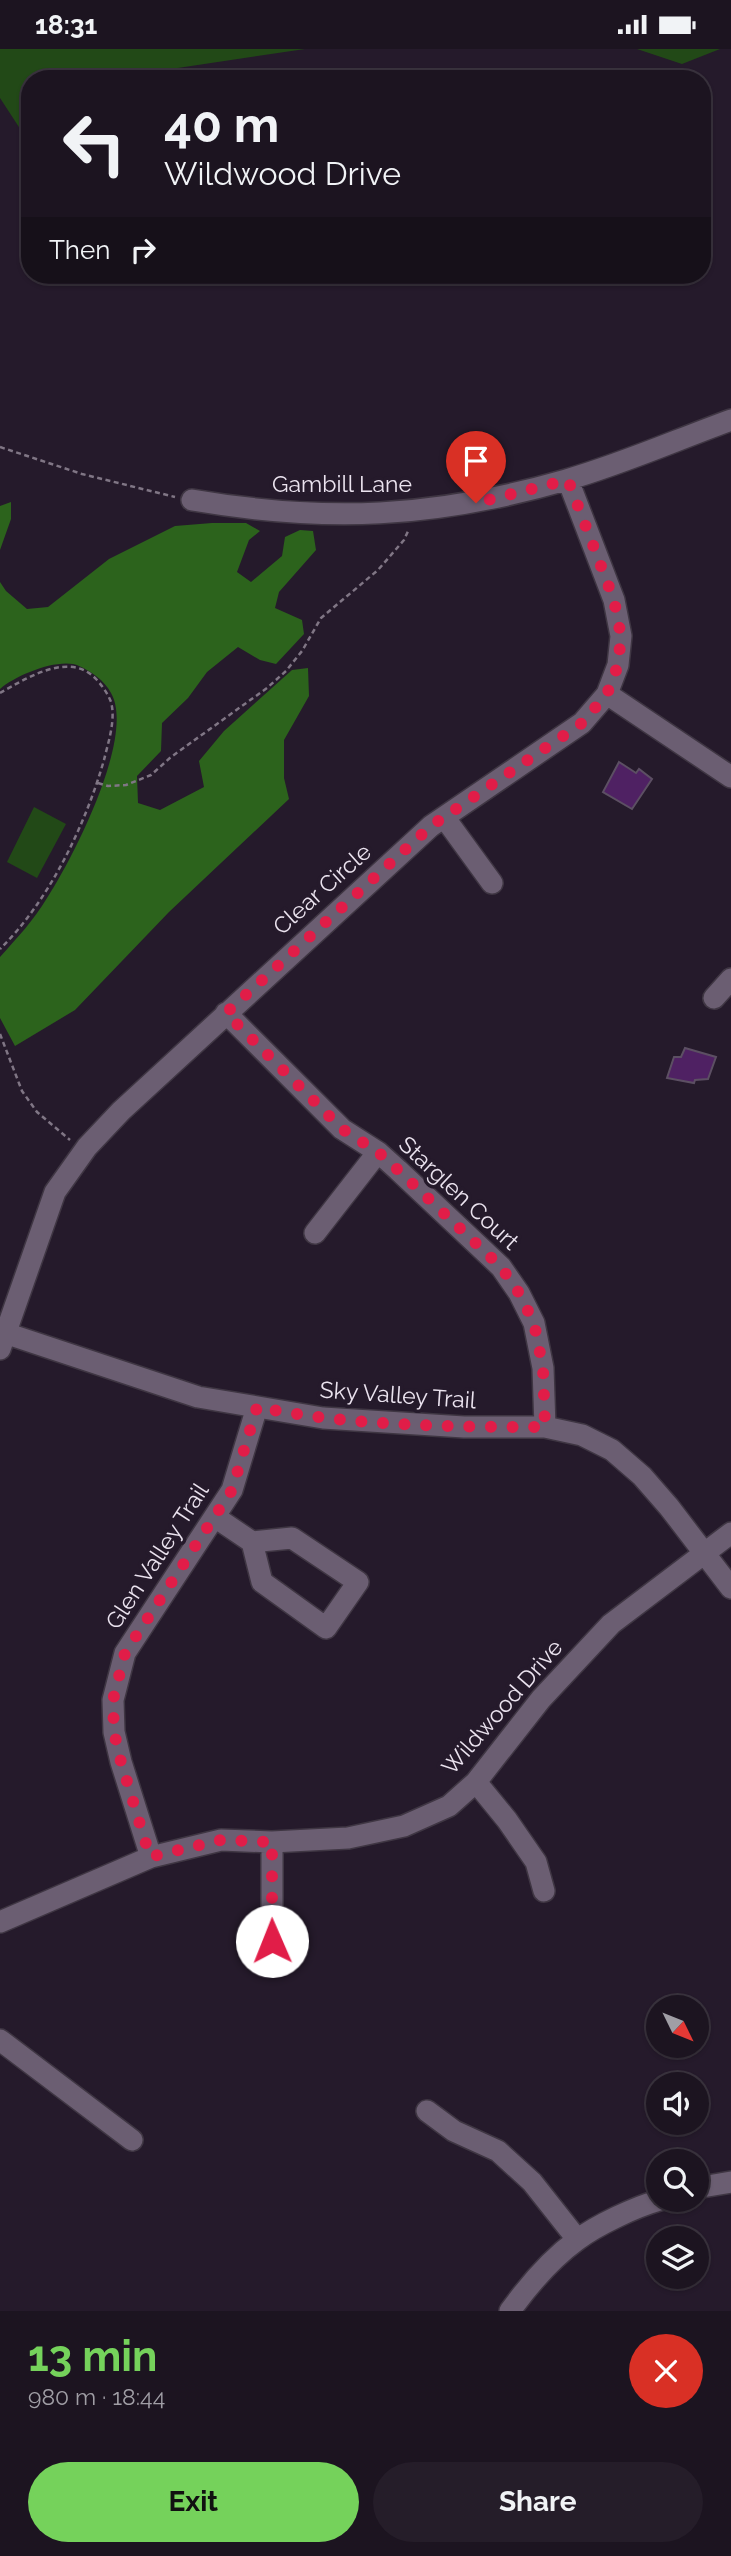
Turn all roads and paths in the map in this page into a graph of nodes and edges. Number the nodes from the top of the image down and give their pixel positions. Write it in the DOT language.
graph roads {
  1 [pos="731,420"];
  2 [pos="0,447"];
  3 [pos="568,480"];
  4 [pos="192,501"];
  5 [pos="415,511"];
  6 [pos="0,693"];
  7 [pos="607,694"];
  8 [pos="731,777"];
  9 [pos="98,783"];
  10 [pos="443,817"];
  11 [pos="492,883"];
  12 [pos="0,949"];
  13 [pos="731,979"];
  14 [pos="714,999"];
  15 [pos="226,1013"];
  16 [pos="0,1034"];
  17 [pos="72,1142"];
  18 [pos="378,1152"];
  19 [pos="315,1233"];
  20 [pos="2,1341"];
  21 [pos="257,1407"];
  22 [pos="545,1427"];
  23 [pos="215,1517"];
  24 [pos="731,1533"];
  25 [pos="253,1542"];
  26 [pos="705,1553"];
  27 [pos="731,1588"];
  28 [pos="475,1782"];
  29 [pos="272,1842"];
  30 [pos="150,1857"];
  31 [pos="544,1891"];
  32 [pos="0,1922"];
  33 [pos="272,1941"];
  34 [pos="0,2040"];
  35 [pos="427,2111"];
  36 [pos="132,2140"];
  37 [pos="731,2182"];
  38 [pos="709,2186"];
  39 [pos="646,2204"];
  40 [pos="577,2239"];
  41 [pos="509,2311"];
  1 -- 3 [label="street, Gambill Lane"];
  2 -- 4 [label="path"];
  3 -- 5 [label="street, Gambill Lane"];
  3 -- 7 [label="street, Clear Circle"];
  4 -- 5 [label="street, Gambill Lane"];
  5 -- 9 [label="path"];
  6 -- 9 [label="path"];
  7 -- 8 [label="street"];
  7 -- 10 [label="street, Clear Circle"];
  9 -- 12 [label="path"];
  10 -- 11 [label="street"];
  10 -- 15 [label="street, Clear Circle"];
  13 -- 14 [label="street"];
  15 -- 18 [label="street, Starglen Court"];
  15 -- 20 [label="street, Clear Circle"];
  16 -- 17 [label="path"];
  18 -- 19 [label="street"];
  18 -- 22 [label="street, Starglen Court"];
  20 -- 21 [label="street, Sky Valley Trail"];
  21 -- 22 [label="street, Sky Valley Trail"];
  21 -- 23 [label="street, Glen Valley Trail"];
  22 -- 26 [label="street, Sky Valley Trail"];
  23 -- 25 [label="street"];
  23 -- 30 [label="street, Glen Valley Trail"];
  24 -- 26 [label="street, Wildwood Drive"];
  25 -- 25 [label="street"];
  26 -- 27 [label="street, Sky Valley Trail"];
  26 -- 28 [label="street, Wildwood Drive"];
  28 -- 29 [label="street, Wildwood Drive"];
  28 -- 31 [label="street"];
  29 -- 30 [label="street, Wildwood Drive"];
  29 -- 33 [label="street"];
  30 -- 32 [label="street, Wildwood Drive"];
  34 -- 36 [label="street"];
  35 -- 40 [label="street"];
  37 -- 38 [label="street"];
  39 -- 40 [label="street"];
  40 -- 41 [label="street"];
}
